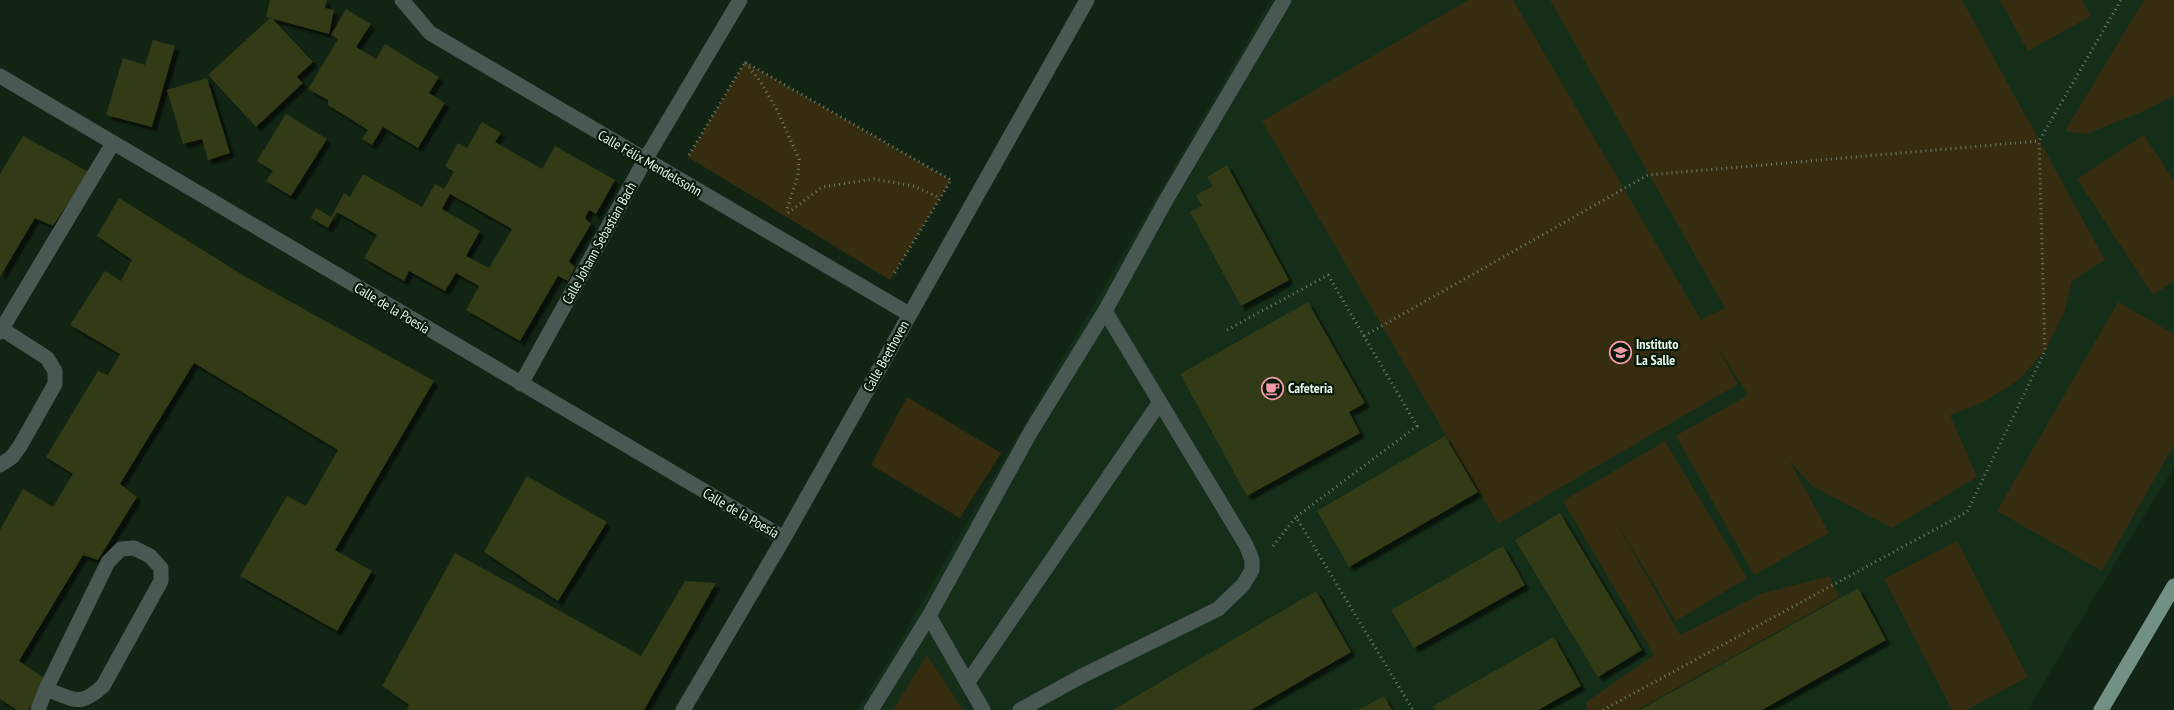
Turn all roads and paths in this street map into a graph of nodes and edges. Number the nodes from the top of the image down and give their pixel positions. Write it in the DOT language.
graph roads {
  1 [pos="402,0"];
  2 [pos="740,0"];
  3 [pos="1087,0"];
  4 [pos="1284,0"];
  5 [pos="2121,0"];
  6 [pos="745,62"];
  7 [pos="2,82"];
  8 [pos="2039,141"];
  9 [pos="113,143"];
  10 [pos="645,160"];
  11 [pos="696,161"];
  12 [pos="940,198"];
  13 [pos="784,215"];
  14 [pos="793,220"];
  15 [pos="890,280"];
  16 [pos="1105,311"];
  17 [pos="909,314"];
  18 [pos="1,330"];
  19 [pos="1227,330"];
  20 [pos="1364,336"];
  21 [pos="521,384"];
  22 [pos="1160,402"];
  23 [pos="0,465"];
  24 [pos="784,538"];
  25 [pos="2174,586"];
  26 [pos="929,616"];
  27 [pos="968,682"];
  28 [pos="46,689"];
  29 [pos="38,710"];
  30 [pos="684,710"];
  31 [pos="871,710"];
  32 [pos="983,710"];
  33 [pos="1020,710"];
  34 [pos="1413,710"];
  35 [pos="1603,710"];
  36 [pos="2101,710"];
  1 -- 10 [label="street, Calle Félix Mendelssohn"];
  2 -- 10 [label="street, Calle Johann Sebastian Bach"];
  3 -- 17 [label="street, Calle Beethoven"];
  4 -- 16 [label="street"];
  5 -- 8 [label="path"];
  6 -- 11 [label="path"];
  6 -- 12 [label="path"];
  6 -- 13 [label="path"];
  7 -- 9 [label="street, Calle de la Poesía"];
  8 -- 20 [label="path"];
  8 -- 35 [label="path"];
  9 -- 18 [label="street"];
  9 -- 21 [label="street, Calle de la Poesía"];
  10 -- 17 [label="street, Calle Félix Mendelssohn"];
  10 -- 21 [label="street, Calle Johann Sebastian Bach"];
  12 -- 13 [label="path"];
  12 -- 15 [label="path"];
  13 -- 14 [label="path"];
  16 -- 22 [label="street"];
  16 -- 26 [label="street"];
  17 -- 24 [label="street, Calle Beethoven"];
  18 -- 23 [label="street"];
  19 -- 20 [label="path"];
  20 -- 34 [label="path"];
  21 -- 24 [label="street, Calle de la Poesía"];
  22 -- 27 [label="street"];
  22 -- 33 [label="street"];
  24 -- 30 [label="street, Calle Beethoven"];
  25 -- 36 [label="main road"];
  26 -- 27 [label="street"];
  26 -- 31 [label="street"];
  27 -- 32 [label="street"];
  28 -- 28 [label="street"];
  28 -- 29 [label="street"];
}
